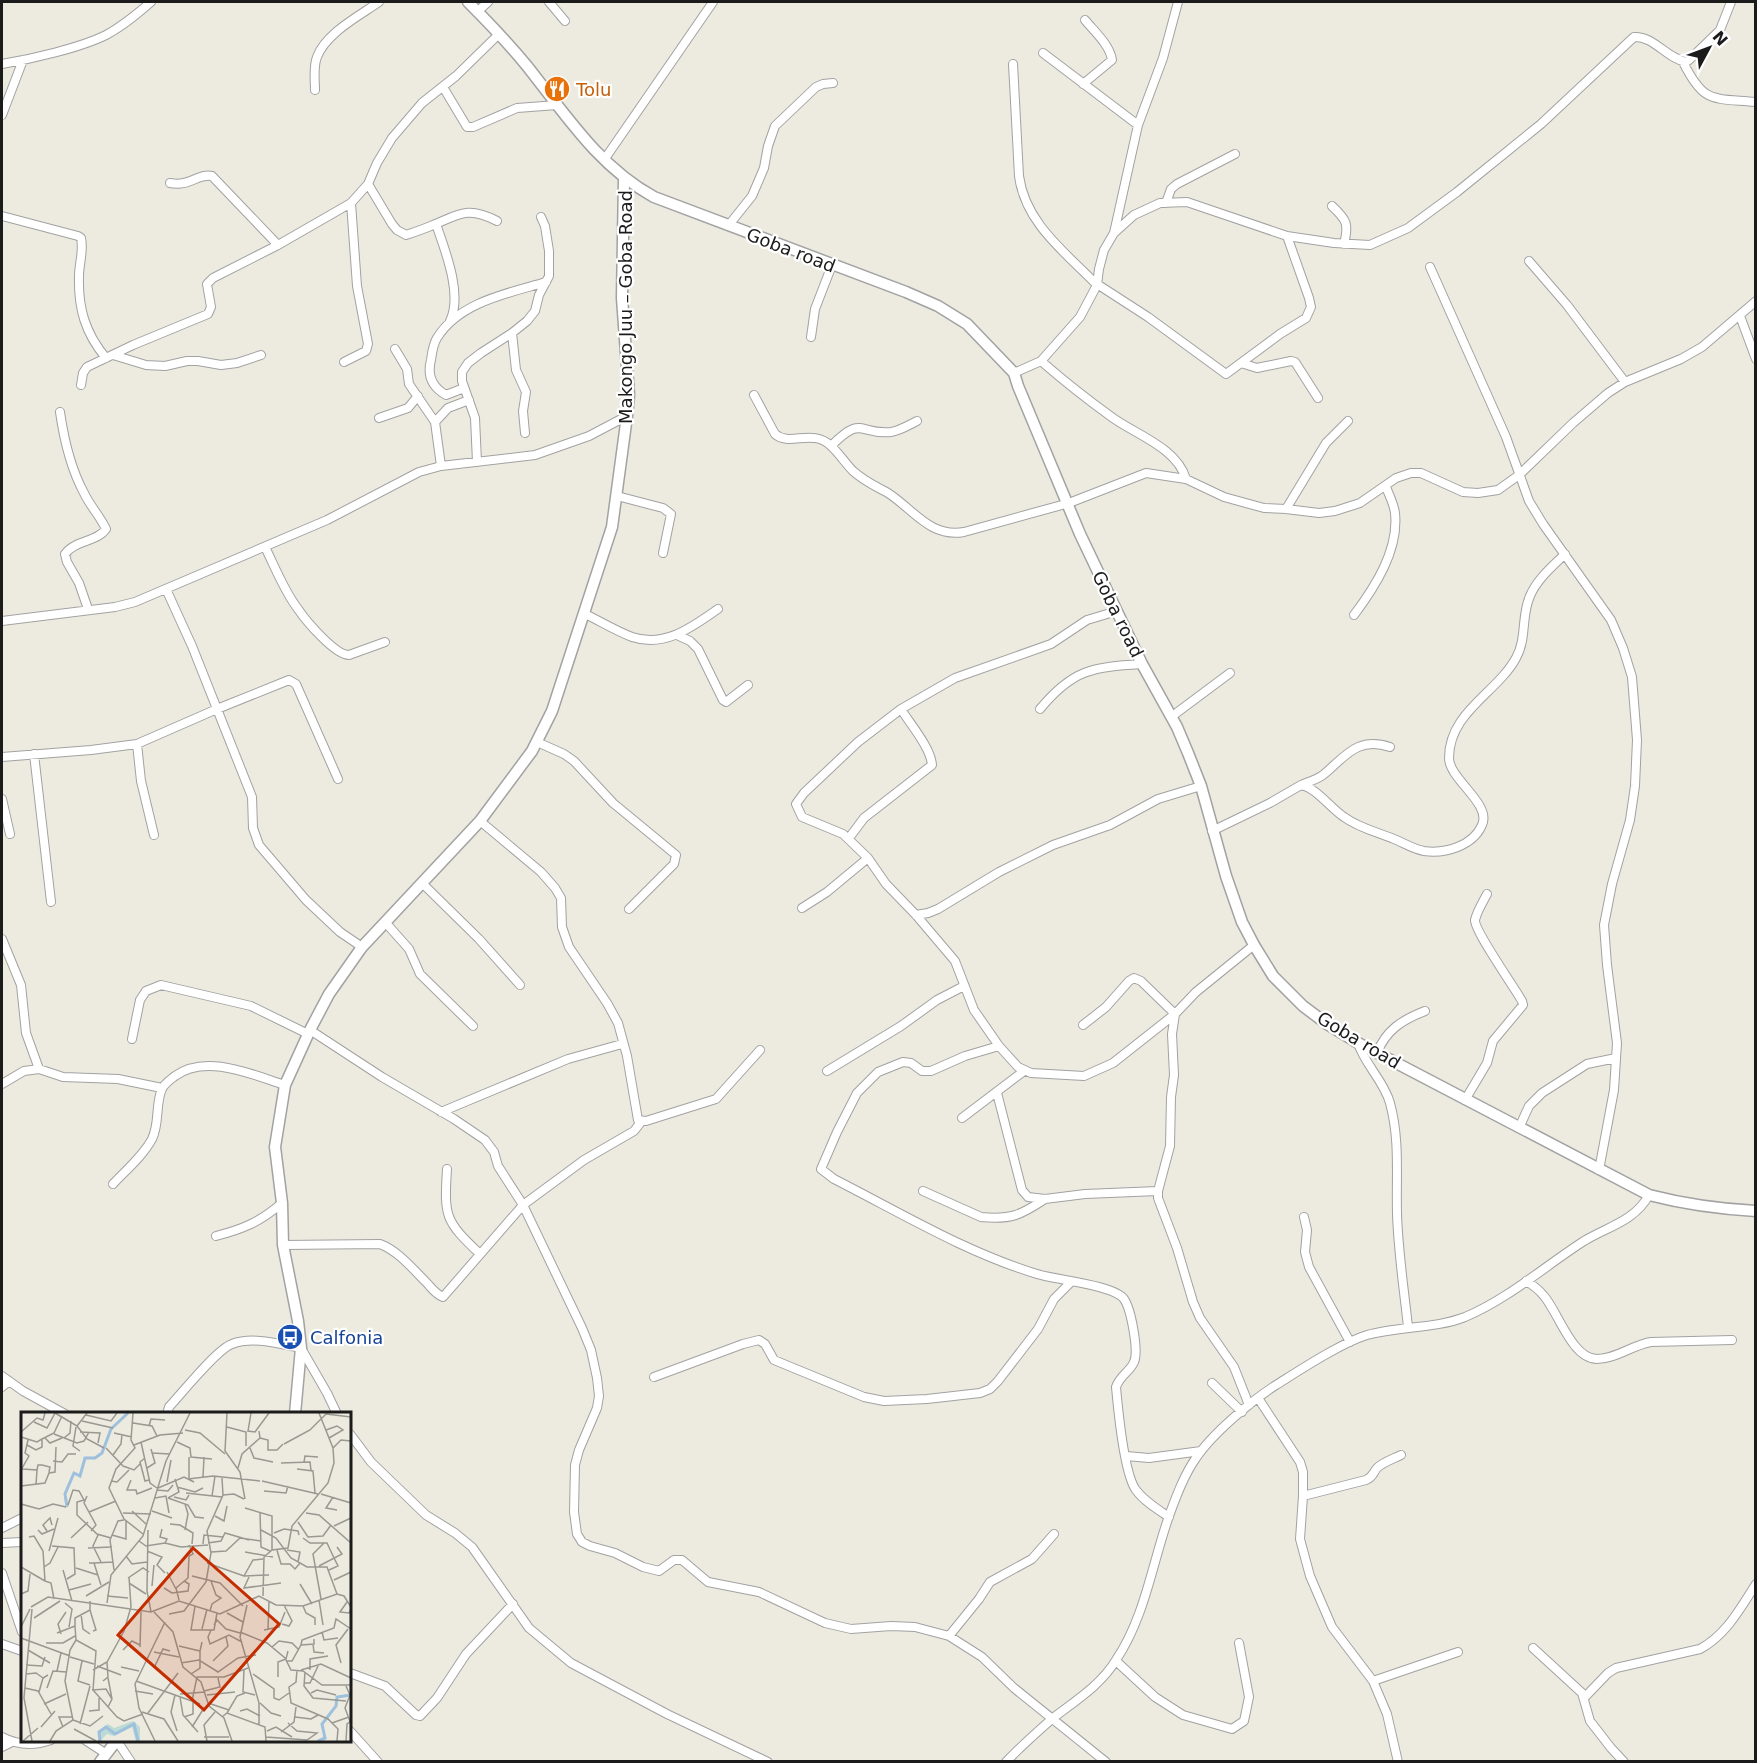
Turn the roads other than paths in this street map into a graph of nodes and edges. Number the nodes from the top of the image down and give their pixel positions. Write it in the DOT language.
graph roads {
  1 [pos="151,2"];
  2 [pos="379,2"];
  3 [pos="468,2"];
  4 [pos="488,2"];
  5 [pos="549,2"];
  6 [pos="714,2"];
  7 [pos="1178,2"];
  8 [pos="1731,2"];
  9 [pos="477,12"];
  10 [pos="1085,20"];
  11 [pos="565,21"];
  12 [pos="499,34"];
  13 [pos="1043,53"];
  14 [pos="23,60"];
  15 [pos="1683,62"];
  16 [pos="2,64"];
  17 [pos="1012,64"];
  18 [pos="833,83"];
  19 [pos="1083,84"];
  20 [pos="443,87"];
  21 [pos="315,90"];
  22 [pos="1755,102"];
  23 [pos="557,105"];
  24 [pos="2,115"];
  25 [pos="1138,125"];
  26 [pos="1235,154"];
  27 [pos="604,160"];
  28 [pos="624,179"];
  29 [pos="170,183"];
  30 [pos="368,184"];
  31 [pos="1166,203"];
  32 [pos="351,204"];
  33 [pos="1332,206"];
  34 [pos="2,216"];
  35 [pos="541,218"];
  36 [pos="497,221"];
  37 [pos="436,224"];
  38 [pos="728,226"];
  39 [pos="1114,233"];
  40 [pos="1287,236"];
  41 [pos="1344,244"];
  42 [pos="278,245"];
  43 [pos="1529,261"];
  44 [pos="832,266"];
  45 [pos="1430,267"];
  46 [pos="546,282"];
  47 [pos="1097,285"];
  48 [pos="1755,301"];
  49 [pos="1740,316"];
  50 [pos="449,322"];
  51 [pos="512,333"];
  52 [pos="812,337"];
  53 [pos="395,349"];
  54 [pos="1754,349"];
  55 [pos="261,355"];
  56 [pos="110,356"];
  57 [pos="1755,359"];
  58 [pos="1041,361"];
  59 [pos="344,362"];
  60 [pos="1241,363"];
  61 [pos="1014,373"];
  62 [pos="1625,382"];
  63 [pos="81,385"];
  64 [pos="464,388"];
  65 [pos="754,394"];
  66 [pos="418,396"];
  67 [pos="1317,398"];
  68 [pos="469,400"];
  69 [pos="60,412"];
  70 [pos="627,416"];
  71 [pos="379,418"];
  72 [pos="917,421"];
  73 [pos="1348,421"];
  74 [pos="435,422"];
  75 [pos="525,433"];
  76 [pos="831,446"];
  77 [pos="477,462"];
  78 [pos="441,466"];
  79 [pos="1519,476"];
  80 [pos="1186,479"];
  81 [pos="1386,487"];
  82 [pos="617,496"];
  83 [pos="1068,503"];
  84 [pos="1286,508"];
  85 [pos="265,547"];
  86 [pos="663,553"];
  87 [pos="1565,554"];
  88 [pos="166,589"];
  89 [pos="88,609"];
  90 [pos="718,609"];
  91 [pos="1117,611"];
  92 [pos="585,614"];
  93 [pos="1354,615"];
  94 [pos="2,621"];
  95 [pos="677,635"];
  96 [pos="385,642"];
  97 [pos="1142,664"];
  98 [pos="1230,673"];
  99 [pos="748,685"];
  100 [pos="217,709"];
  101 [pos="901,709"];
  102 [pos="1041,709"];
  103 [pos="1171,717"];
  104 [pos="537,742"];
  105 [pos="137,744"];
  106 [pos="1390,747"];
  107 [pos="34,754"];
  108 [pos="2,756"];
  109 [pos="338,779"];
  110 [pos="1300,785"];
  111 [pos="1201,786"];
  112 [pos="2,800"];
  113 [pos="480,821"];
  114 [pos="1212,831"];
  115 [pos="10,834"];
  116 [pos="154,835"];
  117 [pos="849,838"];
  118 [pos="868,858"];
  119 [pos="422,883"];
  120 [pos="1486,894"];
  121 [pos="51,902"];
  122 [pos="802,908"];
  123 [pos="629,909"];
  124 [pos="916,915"];
  125 [pos="385,922"];
  126 [pos="2,939"];
  127 [pos="1254,945"];
  128 [pos="362,947"];
  129 [pos="520,985"];
  130 [pos="964,986"];
  131 [pos="1425,1011"];
  132 [pos="1174,1014"];
  133 [pos="1083,1025"];
  134 [pos="473,1026"];
  135 [pos="309,1032"];
  136 [pos="132,1039"];
  137 [pos="1358,1043"];
  138 [pos="622,1044"];
  139 [pos="999,1046"];
  140 [pos="760,1050"];
  141 [pos="1377,1053"];
  142 [pos="1616,1058"];
  143 [pos="39,1069"];
  144 [pos="826,1071"];
  145 [pos="1024,1071"];
  146 [pos="2,1083"];
  147 [pos="285,1085"];
  148 [pos="162,1088"];
  149 [pos="997,1093"];
  150 [pos="1466,1100"];
  151 [pos="441,1112"];
  152 [pos="962,1119"];
  153 [pos="640,1122"];
  154 [pos="1519,1128"];
  155 [pos="447,1169"];
  156 [pos="1599,1170"];
  157 [pos="113,1184"];
  158 [pos="923,1191"];
  159 [pos="1158,1191"];
  160 [pos="1649,1195"];
  161 [pos="1045,1199"];
  162 [pos="282,1203"];
  163 [pos="523,1204"];
  164 [pos="1755,1210"];
  165 [pos="1304,1217"];
  166 [pos="216,1236"];
  167 [pos="284,1245"];
  168 [pos="480,1254"];
  169 [pos="1526,1281"];
  170 [pos="1070,1283"];
  171 [pos="1408,1327"];
  172 [pos="1732,1340"];
  173 [pos="1350,1342"];
  174 [pos="301,1348"];
  175 [pos="2,1376"];
  176 [pos="654,1377"];
  177 [pos="9,1381"];
  178 [pos="1212,1383"];
  179 [pos="2,1388"];
  180 [pos="1258,1398"];
  181 [pos="1249,1405"];
  182 [pos="63,1412"];
  183 [pos="167,1412"];
  184 [pos="295,1412"];
  185 [pos="336,1412"];
  186 [pos="1242,1412"];
  187 [pos="351,1435"];
  188 [pos="1201,1451"];
  189 [pos="1401,1455"];
  190 [pos="1126,1456"];
  191 [pos="1303,1496"];
  192 [pos="1169,1517"];
  193 [pos="21,1518"];
  194 [pos="2,1528"];
  195 [pos="1054,1534"];
  196 [pos="21,1542"];
  197 [pos="2,1543"];
  198 [pos="2,1573"];
  199 [pos="1755,1584"];
  200 [pos="513,1604"];
  201 [pos="21,1629"];
  202 [pos="949,1636"];
  203 [pos="2,1644"];
  204 [pos="1239,1644"];
  205 [pos="1533,1648"];
  206 [pos="21,1651"];
  207 [pos="1458,1652"];
  208 [pos="1116,1661"];
  209 [pos="351,1673"];
  210 [pos="1373,1682"];
  211 [pos="1584,1698"];
  212 [pos="1053,1719"];
  213 [pos="351,1732"];
  214 [pos="2,1737"];
  215 [pos="12,1742"];
  216 [pos="44,1742"];
  217 [pos="87,1742"];
  218 [pos="116,1742"];
  219 [pos="118,1742"];
  220 [pos="2,1747"];
  221 [pos="103,1757"];
  222 [pos="130,1761"];
  223 [pos="378,1761"];
  224 [pos="768,1761"];
  225 [pos="1006,1761"];
  226 [pos="1106,1761"];
  227 [pos="1398,1761"];
  228 [pos="1624,1761"];
  1 -- 14 [label="street"];
  2 -- 21 [label="street"];
  3 -- 9 [label="street, Goba road"];
  4 -- 9 [label="street"];
  5 -- 11 [label="street"];
  6 -- 27 [label="street"];
  7 -- 25 [label="street"];
  8 -- 15 [label="street"];
  9 -- 12 [label="street, Goba road"];
  10 -- 19 [label="street"];
  12 -- 20 [label="street"];
  12 -- 23 [label="street, Goba road"];
  13 -- 19 [label="street"];
  14 -- 16 [label="street"];
  14 -- 24 [label="street"];
  15 -- 22 [label="street"];
  15 -- 41 [label="street"];
  17 -- 47 [label="street"];
  18 -- 38 [label="street"];
  19 -- 25 [label="street"];
  20 -- 23 [label="street"];
  20 -- 30 [label="street"];
  23 -- 27 [label="street, Goba road"];
  25 -- 39 [label="street"];
  26 -- 31 [label="street"];
  27 -- 28 [label="street, Goba road"];
  28 -- 38 [label="street, Goba road"];
  28 -- 70 [label="street, Makongo Juu – Goba Road"];
  29 -- 42 [label="street"];
  30 -- 32 [label="street"];
  30 -- 37 [label="street"];
  31 -- 39 [label="street"];
  31 -- 40 [label="street"];
  32 -- 42 [label="street"];
  32 -- 59 [label="street"];
  33 -- 41 [label="street"];
  34 -- 56 [label="street"];
  35 -- 46 [label="street"];
  36 -- 37 [label="street"];
  37 -- 50 [label="street"];
  38 -- 44 [label="street, Goba road"];
  39 -- 47 [label="street"];
  40 -- 41 [label="street"];
  40 -- 60 [label="street"];
  42 -- 56 [label="street"];
  43 -- 62 [label="street"];
  44 -- 52 [label="street"];
  44 -- 61 [label="street, Goba road"];
  45 -- 79 [label="street"];
  46 -- 50 [label="street"];
  46 -- 51 [label="street"];
  47 -- 58 [label="street"];
  47 -- 60 [label="street"];
  48 -- 49 [label="street"];
  49 -- 54 [label="street"];
  49 -- 62 [label="street"];
  50 -- 64 [label="street"];
  51 -- 64 [label="street"];
  51 -- 75 [label="street"];
  53 -- 66 [label="street"];
  54 -- 57 [label="street"];
  55 -- 56 [label="street"];
  56 -- 63 [label="street"];
  58 -- 61 [label="street"];
  58 -- 80 [label="street"];
  60 -- 67 [label="street"];
  61 -- 83 [label="street, Goba road"];
  62 -- 79 [label="street"];
  64 -- 68 [label="street"];
  65 -- 76 [label="street"];
  66 -- 71 [label="street"];
  66 -- 74 [label="street"];
  68 -- 74 [label="street"];
  68 -- 77 [label="street"];
  69 -- 89 [label="street"];
  70 -- 77 [label="street"];
  70 -- 82 [label="street, Makongo Juu – Goba Road"];
  72 -- 76 [label="street"];
  73 -- 84 [label="street"];
  74 -- 78 [label="street"];
  76 -- 83 [label="street"];
  77 -- 78 [label="street"];
  78 -- 85 [label="street"];
  79 -- 81 [label="street"];
  79 -- 87 [label="street"];
  80 -- 83 [label="street"];
  80 -- 84 [label="street"];
  81 -- 84 [label="street"];
  81 -- 93 [label="street"];
  82 -- 86 [label="street"];
  82 -- 92 [label="street, Makongo Juu – Goba Road"];
  83 -- 91 [label="street, Goba road"];
  85 -- 88 [label="street"];
  85 -- 96 [label="street"];
  87 -- 110 [label="street"];
  87 -- 142 [label="street"];
  88 -- 89 [label="street"];
  88 -- 100 [label="street"];
  89 -- 94 [label="street"];
  90 -- 95 [label="street"];
  91 -- 97 [label="street, Goba road"];
  91 -- 101 [label="street"];
  92 -- 95 [label="street"];
  92 -- 104 [label="street, Makongo Juu – Goba Road"];
  95 -- 99 [label="street"];
  97 -- 102 [label="street"];
  97 -- 103 [label="street, Goba road"];
  98 -- 103 [label="street"];
  100 -- 105 [label="street"];
  100 -- 109 [label="street"];
  100 -- 128 [label="street"];
  101 -- 117 [label="street"];
  101 -- 117 [label="street"];
  103 -- 111 [label="street, Goba road"];
  104 -- 113 [label="street, Makongo Juu – Goba Road"];
  104 -- 123 [label="street"];
  105 -- 107 [label="street"];
  105 -- 116 [label="street"];
  106 -- 110 [label="street"];
  107 -- 108 [label="street"];
  107 -- 121 [label="street"];
  110 -- 114 [label="street"];
  111 -- 114 [label="street, Goba road"];
  111 -- 124 [label="street"];
  112 -- 115 [label="street"];
  113 -- 119 [label="street, Makongo Juu – Goba Road"];
  113 -- 138 [label="street"];
  114 -- 127 [label="street, Goba road"];
  117 -- 118 [label="street"];
  118 -- 122 [label="street"];
  118 -- 124 [label="street"];
  119 -- 125 [label="street, Makongo Juu – Goba Road"];
  119 -- 129 [label="street"];
  120 -- 150 [label="street"];
  124 -- 130 [label="street"];
  125 -- 128 [label="street, Makongo Juu – Goba Road"];
  125 -- 134 [label="street"];
  126 -- 143 [label="street"];
  127 -- 132 [label="street"];
  127 -- 137 [label="street, Goba road"];
  128 -- 135 [label="street, Makongo Juu – Goba Road"];
  130 -- 139 [label="street"];
  130 -- 144 [label="street"];
  131 -- 141 [label="street"];
  132 -- 133 [label="street"];
  132 -- 145 [label="street"];
  132 -- 159 [label="street"];
  135 -- 136 [label="street"];
  135 -- 147 [label="street, Makongo Juu – Goba Road"];
  135 -- 151 [label="street"];
  137 -- 141 [label="street, Goba road"];
  137 -- 171 [label="street"];
  138 -- 151 [label="street"];
  138 -- 153 [label="street"];
  139 -- 145 [label="street"];
  139 -- 170 [label="street"];
  140 -- 153 [label="street"];
  141 -- 150 [label="street, Goba road"];
  142 -- 154 [label="street"];
  142 -- 156 [label="street"];
  143 -- 146 [label="street"];
  143 -- 148 [label="street"];
  145 -- 149 [label="street"];
  147 -- 148 [label="street"];
  147 -- 162 [label="street, Makongo Juu – Goba Road"];
  148 -- 157 [label="street"];
  149 -- 152 [label="street"];
  149 -- 161 [label="street"];
  150 -- 154 [label="street, Goba road"];
  151 -- 163 [label="street"];
  153 -- 163 [label="street"];
  154 -- 156 [label="street, Goba road"];
  155 -- 168 [label="street"];
  156 -- 160 [label="street, Goba road"];
  158 -- 161 [label="street"];
  159 -- 161 [label="street"];
  159 -- 181 [label="street"];
  160 -- 164 [label="street, Goba road"];
  160 -- 169 [label="street"];
  162 -- 166 [label="street"];
  162 -- 167 [label="street, Makongo Juu – Goba Road"];
  163 -- 168 [label="street"];
  163 -- 202 [label="street"];
  165 -- 173 [label="street"];
  167 -- 168 [label="street"];
  167 -- 174 [label="street, Makongo Juu – Goba Road"];
  169 -- 171 [label="street"];
  169 -- 172 [label="street"];
  170 -- 176 [label="street"];
  170 -- 190 [label="street"];
  171 -- 173 [label="street"];
  173 -- 180 [label="street"];
  174 -- 183 [label="street"];
  174 -- 184 [label="street, Makongo Juu – Goba Road"];
  174 -- 185 [label="street"];
  175 -- 177 [label="street"];
  177 -- 179 [label="street"];
  177 -- 182 [label="street"];
  178 -- 186 [label="street"];
  180 -- 181 [label="street"];
  180 -- 191 [label="street"];
  181 -- 186 [label="street"];
  186 -- 188 [label="street"];
  187 -- 200 [label="street"];
  188 -- 190 [label="street"];
  188 -- 192 [label="street"];
  189 -- 191 [label="street"];
  190 -- 192 [label="street"];
  191 -- 210 [label="street"];
  192 -- 208 [label="street"];
  193 -- 194 [label="street"];
  195 -- 202 [label="street"];
  196 -- 197 [label="street"];
  198 -- 201 [label="street"];
  199 -- 211 [label="street"];
  200 -- 209 [label="street"];
  200 -- 224 [label="street"];
  202 -- 212 [label="street"];
  203 -- 206 [label="street"];
  204 -- 208 [label="street"];
  205 -- 211 [label="street"];
  207 -- 210 [label="street"];
  208 -- 212 [label="street"];
  210 -- 227 [label="street"];
  211 -- 228 [label="street"];
  212 -- 225 [label="street"];
  212 -- 226 [label="street"];
  213 -- 223 [label="street"];
  214 -- 215 [label="street"];
  215 -- 216 [label="street"];
  215 -- 220 [label="street"];
  217 -- 221 [label="street"];
  218 -- 221 [label="street"];
  219 -- 222 [label="street"];
}
